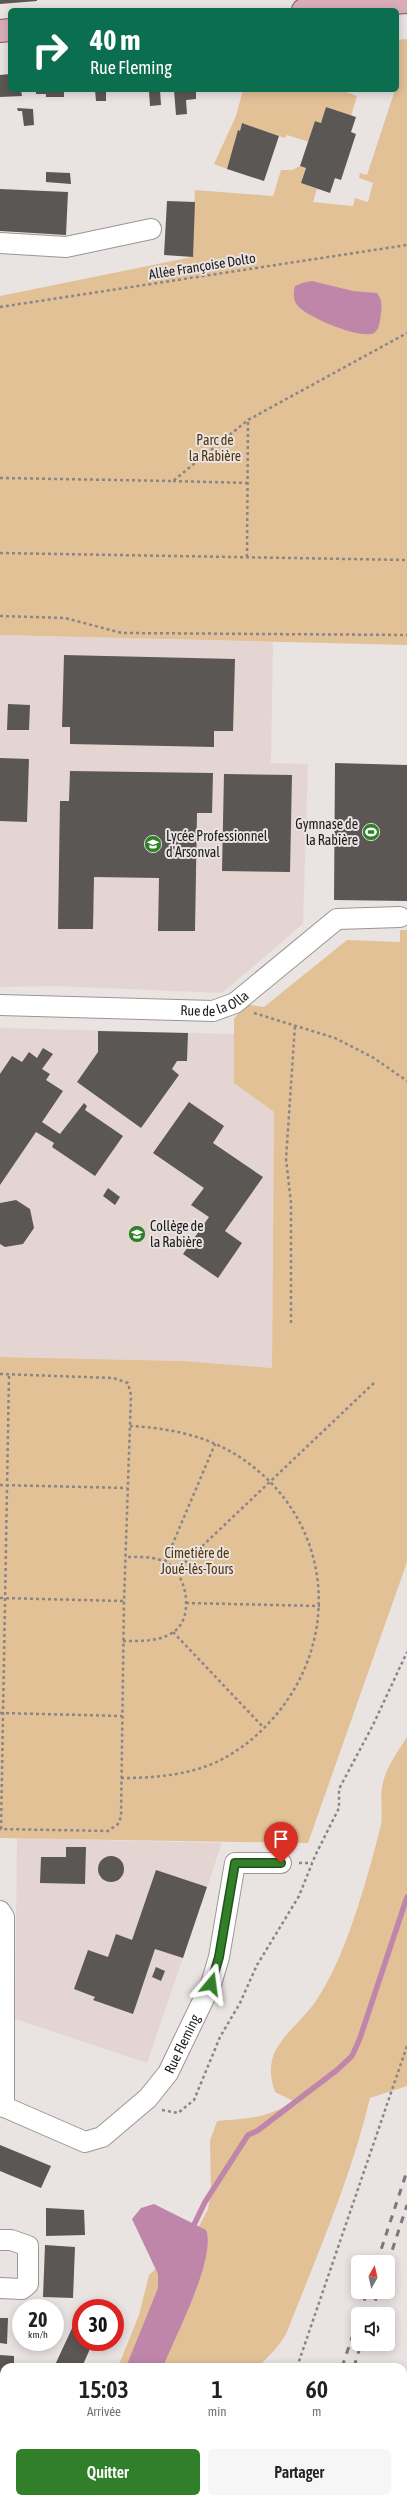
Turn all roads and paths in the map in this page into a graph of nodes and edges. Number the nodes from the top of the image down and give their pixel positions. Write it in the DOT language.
graph roads {
  1 [pos="407,2"];
  2 [pos="329,8"];
  3 [pos="151,229"];
  4 [pos="0,243"];
  5 [pos="407,245"];
  6 [pos="0,307"];
  7 [pos="407,333"];
  8 [pos="248,420"];
  9 [pos="0,478"];
  10 [pos="173,481"];
  11 [pos="248,483"];
  12 [pos="0,552"];
  13 [pos="247,557"];
  14 [pos="407,560"];
  15 [pos="0,616"];
  16 [pos="407,635"];
  17 [pos="400,917"];
  18 [pos="235,1003"];
  19 [pos="0,1006"];
  20 [pos="295,1025"];
  21 [pos="407,1081"];
  22 [pos="291,1322"];
  23 [pos="0,1374"];
  24 [pos="9,1375"];
  25 [pos="376,1381"];
  26 [pos="130,1426"];
  27 [pos="215,1444"];
  28 [pos="269,1483"];
  29 [pos="0,1485"];
  30 [pos="7,1485"];
  31 [pos="128,1488"];
  32 [pos="125,1556"];
  33 [pos="165,1562"];
  34 [pos="176,1571"];
  35 [pos="0,1598"];
  36 [pos="6,1598"];
  37 [pos="124,1601"];
  38 [pos="186,1603"];
  39 [pos="320,1606"];
  40 [pos="173,1632"];
  41 [pos="123,1641"];
  42 [pos="407,1652"];
  43 [pos="2,1713"];
  44 [pos="122,1716"];
  45 [pos="264,1728"];
  46 [pos="121,1778"];
  47 [pos="0,1829"];
  48 [pos="281,1863"];
  49 [pos="0,1911"];
  50 [pos="407,2046"];
  51 [pos="144,2101"];
  52 [pos="2,2106"];
  53 [pos="0,2240"];
  54 [pos="0,2288"];
  55 [pos="298,2363"];
  1 -- 2 [label="main road"];
  3 -- 4 [label="street"];
  5 -- 6 [label="path, Allée Françoise Dolto"];
  7 -- 8 [label="path"];
  8 -- 10 [label="path"];
  8 -- 11 [label="path"];
  9 -- 10 [label="path"];
  10 -- 11 [label="path"];
  11 -- 13 [label="path"];
  12 -- 13 [label="path"];
  13 -- 14 [label="path"];
  15 -- 16 [label="path"];
  17 -- 18 [label="street, Rue de la Olla"];
  18 -- 19 [label="street, Rue de la Olla"];
  18 -- 20 [label="path"];
  20 -- 21 [label="path"];
  20 -- 22 [label="path"];
  23 -- 24 [label="path"];
  24 -- 26 [label="path"];
  24 -- 30 [label="path"];
  25 -- 28 [label="path"];
  26 -- 27 [label="path"];
  26 -- 31 [label="path"];
  27 -- 28 [label="path"];
  27 -- 33 [label="path"];
  28 -- 34 [label="path"];
  28 -- 39 [label="path"];
  29 -- 30 [label="path"];
  30 -- 31 [label="path"];
  30 -- 36 [label="path"];
  31 -- 32 [label="path"];
  32 -- 33 [label="path"];
  32 -- 37 [label="path"];
  33 -- 34 [label="path"];
  34 -- 38 [label="path"];
  35 -- 36 [label="path"];
  36 -- 37 [label="path"];
  36 -- 43 [label="path"];
  37 -- 41 [label="path"];
  38 -- 39 [label="path"];
  38 -- 40 [label="path"];
  39 -- 45 [label="path"];
  40 -- 41 [label="path"];
  40 -- 45 [label="path"];
  41 -- 44 [label="path"];
  42 -- 51 [label="path"];
  43 -- 44 [label="path"];
  43 -- 47 [label="path"];
  44 -- 46 [label="path"];
  45 -- 46 [label="path"];
  46 -- 47 [label="path"];
  48 -- 51 [label="street, Rue Fleming"];
  49 -- 52 [label="street"];
  50 -- 55 [label="path"];
  51 -- 52 [label="street, Rue Fleming"];
  53 -- 54 [label="street"];
}
